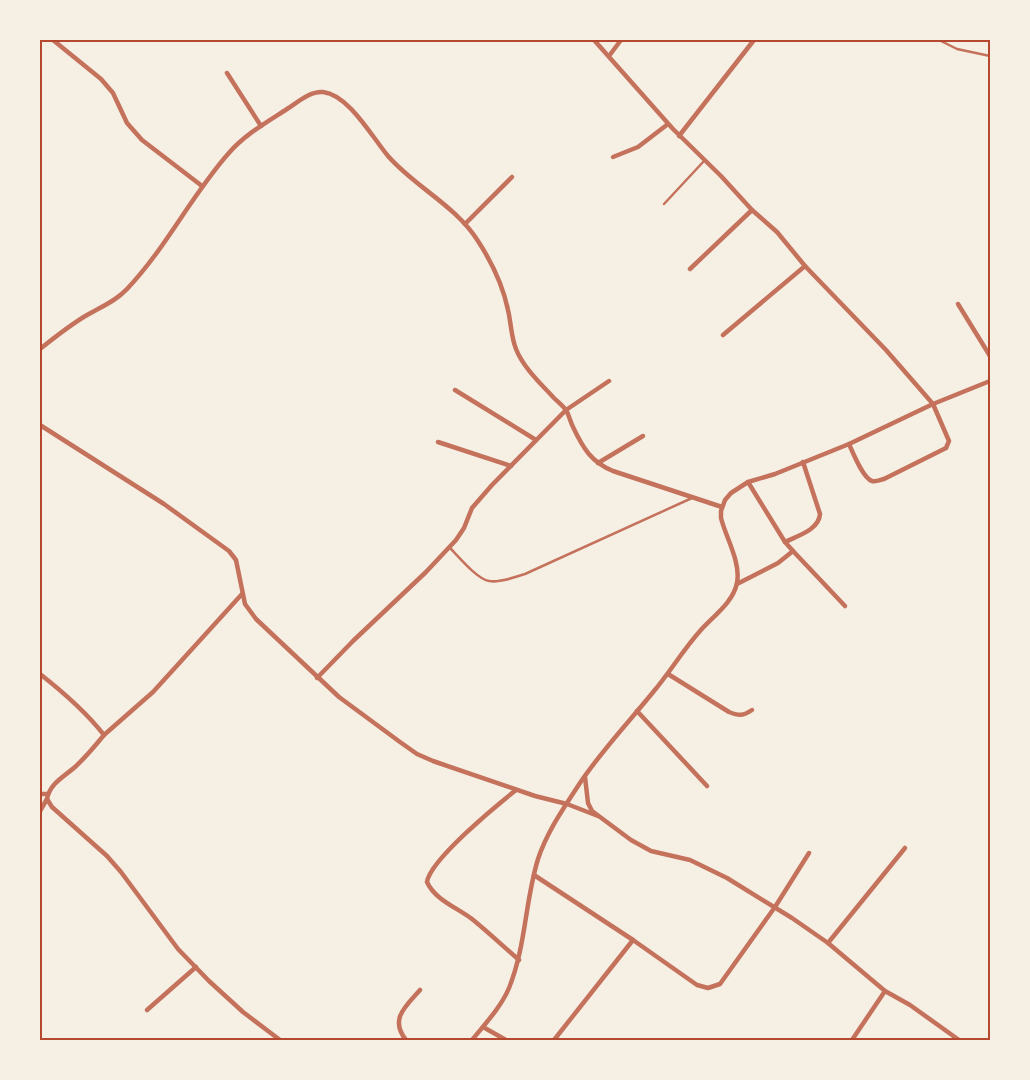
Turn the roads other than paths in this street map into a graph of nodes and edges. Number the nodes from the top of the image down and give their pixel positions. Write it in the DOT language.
graph roads {
  1 [pos="53,40"];
  2 [pos="594,40"];
  3 [pos="620,40"];
  4 [pos="754,40"];
  5 [pos="939,40"];
  6 [pos="609,56"];
  7 [pos="990,56"];
  8 [pos="228,73"];
  9 [pos="668,124"];
  10 [pos="261,126"];
  11 [pos="679,136"];
  12 [pos="613,157"];
  13 [pos="705,160"];
  14 [pos="512,178"];
  15 [pos="202,186"];
  16 [pos="664,204"];
  17 [pos="752,210"];
  18 [pos="465,224"];
  19 [pos="805,266"];
  20 [pos="690,269"];
  21 [pos="958,304"];
  22 [pos="723,335"];
  23 [pos="40,349"];
  24 [pos="990,356"];
  25 [pos="609,381"];
  26 [pos="990,381"];
  27 [pos="455,390"];
  28 [pos="933,404"];
  29 [pos="566,410"];
  30 [pos="40,426"];
  31 [pos="643,436"];
  32 [pos="536,440"];
  33 [pos="438,442"];
  34 [pos="849,444"];
  35 [pos="803,462"];
  36 [pos="598,464"];
  37 [pos="511,466"];
  38 [pos="748,482"];
  39 [pos="693,498"];
  40 [pos="722,507"];
  41 [pos="784,542"];
  42 [pos="450,547"];
  43 [pos="794,551"];
  44 [pos="737,584"];
  45 [pos="242,594"];
  46 [pos="845,606"];
  47 [pos="40,674"];
  48 [pos="668,674"];
  49 [pos="317,678"];
  50 [pos="752,710"];
  51 [pos="637,711"];
  52 [pos="104,735"];
  53 [pos="584,776"];
  54 [pos="707,786"];
  55 [pos="516,790"];
  56 [pos="40,794"];
  57 [pos="48,796"];
  58 [pos="567,804"];
  59 [pos="40,811"];
  60 [pos="598,816"];
  61 [pos="905,848"];
  62 [pos="809,853"];
  63 [pos="534,875"];
  64 [pos="775,907"];
  65 [pos="633,940"];
  66 [pos="828,943"];
  67 [pos="519,960"];
  68 [pos="196,967"];
  69 [pos="420,990"];
  70 [pos="885,991"];
  71 [pos="147,1010"];
  72 [pos="483,1027"];
  73 [pos="280,1040"];
  74 [pos="406,1040"];
  75 [pos="472,1040"];
  76 [pos="506,1040"];
  77 [pos="554,1040"];
  78 [pos="852,1040"];
  79 [pos="958,1040"];
  1 -- 15 [label="street"];
  2 -- 6 [label="street"];
  3 -- 6 [label="street"];
  4 -- 11 [label="street"];
  5 -- 7 [label="lane"];
  6 -- 9 [label="street"];
  8 -- 10 [label="street"];
  9 -- 11 [label="street"];
  9 -- 12 [label="street"];
  10 -- 15 [label="street"];
  10 -- 18 [label="street"];
  11 -- 13 [label="street"];
  13 -- 16 [label="lane"];
  13 -- 17 [label="street"];
  14 -- 18 [label="street"];
  15 -- 23 [label="street"];
  17 -- 19 [label="street"];
  17 -- 20 [label="street"];
  18 -- 29 [label="street"];
  19 -- 22 [label="street"];
  19 -- 28 [label="street"];
  21 -- 24 [label="street"];
  25 -- 29 [label="street"];
  26 -- 28 [label="street"];
  27 -- 32 [label="street"];
  28 -- 34 [label="street"];
  28 -- 34 [label="street"];
  29 -- 32 [label="street"];
  29 -- 36 [label="street"];
  30 -- 45 [label="street"];
  31 -- 36 [label="street"];
  32 -- 37 [label="street"];
  33 -- 37 [label="street"];
  34 -- 35 [label="street"];
  35 -- 38 [label="street"];
  35 -- 41 [label="street"];
  36 -- 39 [label="street"];
  37 -- 42 [label="street"];
  38 -- 40 [label="street"];
  38 -- 41 [label="street"];
  39 -- 40 [label="street"];
  39 -- 42 [label="lane"];
  40 -- 44 [label="street"];
  41 -- 43 [label="street"];
  42 -- 49 [label="street"];
  43 -- 44 [label="street"];
  43 -- 46 [label="street"];
  44 -- 48 [label="street"];
  45 -- 49 [label="street"];
  45 -- 52 [label="street"];
  47 -- 52 [label="street"];
  48 -- 50 [label="street"];
  48 -- 51 [label="street"];
  49 -- 55 [label="street"];
  51 -- 53 [label="street"];
  51 -- 54 [label="street"];
  52 -- 57 [label="street"];
  53 -- 58 [label="street"];
  53 -- 60 [label="street"];
  55 -- 58 [label="street"];
  55 -- 67 [label="street"];
  56 -- 57 [label="street"];
  57 -- 59 [label="street"];
  57 -- 68 [label="street"];
  58 -- 60 [label="street"];
  58 -- 63 [label="street"];
  60 -- 64 [label="street"];
  61 -- 66 [label="street"];
  62 -- 64 [label="street"];
  63 -- 65 [label="street"];
  63 -- 67 [label="street"];
  64 -- 65 [label="street"];
  64 -- 66 [label="street"];
  65 -- 77 [label="street"];
  66 -- 70 [label="street"];
  67 -- 72 [label="street"];
  68 -- 71 [label="street"];
  68 -- 73 [label="street"];
  69 -- 74 [label="street"];
  70 -- 78 [label="street"];
  70 -- 79 [label="street"];
  72 -- 75 [label="street"];
  72 -- 76 [label="street"];
}
